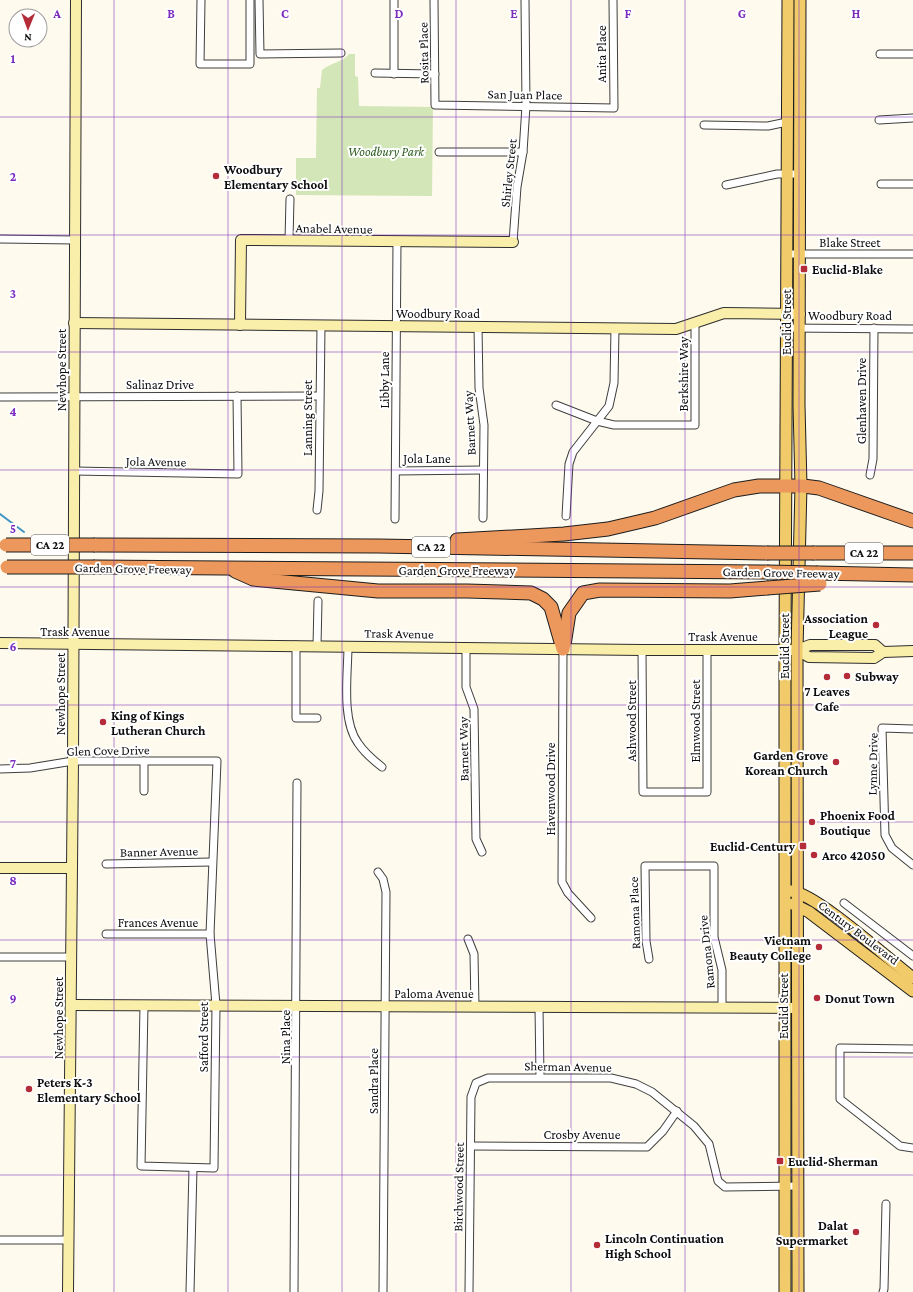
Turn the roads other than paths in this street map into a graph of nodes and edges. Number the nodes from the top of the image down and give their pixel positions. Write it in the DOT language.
graph roads {
  1 [pos="76,0"];
  2 [pos="201,0"];
  3 [pos="250,0"];
  4 [pos="259,0"];
  5 [pos="394,0"];
  6 [pos="434,0"];
  7 [pos="525,0"];
  8 [pos="613,0"];
  9 [pos="788,0"];
  10 [pos="800,0"];
  11 [pos="342,53"];
  12 [pos="880,54"];
  13 [pos="913,54"];
  14 [pos="375,73"];
  15 [pos="394,74"];
  16 [pos="435,74"];
  17 [pos="435,105"];
  18 [pos="526,106"];
  19 [pos="614,108"];
  20 [pos="913,118"];
  21 [pos="879,120"];
  22 [pos="787,122"];
  23 [pos="704,125"];
  24 [pos="439,152"];
  25 [pos="523,152"];
  26 [pos="787,174"];
  27 [pos="800,174"];
  28 [pos="881,184"];
  29 [pos="913,184"];
  30 [pos="726,185"];
  31 [pos="290,199"];
  32 [pos="0,239"];
  33 [pos="75,240"];
  34 [pos="289,240"];
  35 [pos="397,241"];
  36 [pos="513,242"];
  37 [pos="786,254"];
  38 [pos="800,254"];
  39 [pos="913,254"];
  40 [pos="786,314"];
  41 [pos="800,314"];
  42 [pos="695,322"];
  43 [pos="74,323"];
  44 [pos="240,325"];
  45 [pos="320,326"];
  46 [pos="396,326"];
  47 [pos="478,326"];
  48 [pos="615,328"];
  49 [pos="786,328"];
  50 [pos="800,328"];
  51 [pos="874,328"];
  52 [pos="913,329"];
  53 [pos="74,396"];
  54 [pos="237,396"];
  55 [pos="319,396"];
  56 [pos="0,397"];
  57 [pos="786,405"];
  58 [pos="799,405"];
  59 [pos="556,406"];
  60 [pos="597,421"];
  61 [pos="484,470"];
  62 [pos="74,471"];
  63 [pos="396,471"];
  64 [pos="870,474"];
  65 [pos="786,486"];
  66 [pos="801,486"];
  67 [pos="317,510"];
  68 [pos="566,516"];
  69 [pos="483,518"];
  70 [pos="395,519"];
  71 [pos="913,520"];
  72 [pos="3,545"];
  73 [pos="378,546"];
  74 [pos="913,553"];
  75 [pos="3,567"];
  76 [pos="232,569"];
  77 [pos="913,575"];
  78 [pos="819,578"];
  79 [pos="318,601"];
  80 [pos="0,643"];
  81 [pos="73,644"];
  82 [pos="296,646"];
  83 [pos="317,646"];
  84 [pos="348,646"];
  85 [pos="466,647"];
  86 [pos="563,649"];
  87 [pos="707,649"];
  88 [pos="642,650"];
  89 [pos="784,650"];
  90 [pos="797,650"];
  91 [pos="913,652"];
  92 [pos="317,718"];
  93 [pos="913,728"];
  94 [pos="73,761"];
  95 [pos="144,761"];
  96 [pos="217,761"];
  97 [pos="382,767"];
  98 [pos="0,769"];
  99 [pos="297,783"];
  100 [pos="144,791"];
  101 [pos="643,792"];
  102 [pos="482,852"];
  103 [pos="212,862"];
  104 [pos="106,864"];
  105 [pos="913,865"];
  106 [pos="645,866"];
  107 [pos="0,868"];
  108 [pos="71,868"];
  109 [pos="378,872"];
  110 [pos="797,892"];
  111 [pos="784,896"];
  112 [pos="844,903"];
  113 [pos="797,905"];
  114 [pos="852,909"];
  115 [pos="591,918"];
  116 [pos="843,923"];
  117 [pos="106,934"];
  118 [pos="210,934"];
  119 [pos="468,939"];
  120 [pos="913,956"];
  121 [pos="0,957"];
  122 [pos="71,957"];
  123 [pos="649,959"];
  124 [pos="905,976"];
  125 [pos="913,991"];
  126 [pos="71,1005"];
  127 [pos="144,1005"];
  128 [pos="216,1005"];
  129 [pos="297,1006"];
  130 [pos="385,1006"];
  131 [pos="475,1007"];
  132 [pos="539,1007"];
  133 [pos="722,1008"];
  134 [pos="785,1008"];
  135 [pos="797,1008"];
  136 [pos="913,1049"];
  137 [pos="540,1077"];
  138 [pos="476,1083"];
  139 [pos="677,1111"];
  140 [pos="471,1146"];
  141 [pos="913,1148"];
  142 [pos="192,1168"];
  143 [pos="784,1186"];
  144 [pos="799,1186"];
  145 [pos="886,1204"];
  146 [pos="0,1240"];
  147 [pos="69,1240"];
  148 [pos="68,1292"];
  149 [pos="190,1292"];
  150 [pos="294,1292"];
  151 [pos="383,1292"];
  152 [pos="469,1292"];
  153 [pos="785,1292"];
  154 [pos="798,1292"];
  155 [pos="883,1292"];
  1 -- 33 [label="street, Newhope Street"];
  2 -- 3 [label="street"];
  4 -- 11 [label="street"];
  5 -- 15 [label="street"];
  6 -- 16 [label="street, Rosita Place"];
  7 -- 18 [label="street, Shirley Street"];
  8 -- 19 [label="street, Anita Place"];
  9 -- 22 [label="main road, Euclid Street"];
  10 -- 27 [label="main road, Euclid Street"];
  12 -- 13 [label="street"];
  14 -- 15 [label="street"];
  15 -- 16 [label="street"];
  16 -- 17 [label="street, Rosita Place"];
  17 -- 18 [label="street, San Juan Place"];
  18 -- 19 [label="street, San Juan Place"];
  18 -- 25 [label="street, Shirley Street"];
  20 -- 21 [label="street"];
  22 -- 23 [label="street"];
  22 -- 26 [label="main road, Euclid Street"];
  24 -- 25 [label="street"];
  25 -- 36 [label="street, Shirley Street"];
  26 -- 27 [label="street"];
  26 -- 30 [label="street"];
  26 -- 37 [label="main road, Euclid Street"];
  27 -- 38 [label="main road, Euclid Street"];
  28 -- 29 [label="street"];
  31 -- 34 [label="street"];
  32 -- 33 [label="street"];
  33 -- 43 [label="street, Newhope Street"];
  34 -- 35 [label="street, Anabel Avenue"];
  34 -- 44 [label="street, Anabel Avenue"];
  35 -- 36 [label="street, Anabel Avenue"];
  35 -- 46 [label="street, Libby Lane"];
  37 -- 38 [label="street, Blake Street"];
  37 -- 40 [label="main road, Euclid Street"];
  38 -- 39 [label="street, Blake Street"];
  38 -- 41 [label="main road, Euclid Street"];
  40 -- 41 [label="street, Woodbury Road"];
  40 -- 42 [label="street, Woodbury Road"];
  40 -- 49 [label="main road, Euclid Street"];
  41 -- 50 [label="main road, Euclid Street"];
  42 -- 48 [label="street, Woodbury Road"];
  42 -- 60 [label="street, Berkshire Way"];
  43 -- 44 [label="street, Woodbury Road"];
  43 -- 53 [label="street, Newhope Street"];
  44 -- 45 [label="street, Woodbury Road"];
  45 -- 46 [label="street, Woodbury Road"];
  45 -- 55 [label="street, Lanning Street"];
  46 -- 47 [label="street, Woodbury Road"];
  46 -- 63 [label="street, Libby Lane"];
  47 -- 48 [label="street, Woodbury Road"];
  47 -- 61 [label="street, Barnett Way"];
  48 -- 60 [label="street"];
  49 -- 50 [label="street, Woodbury Road"];
  49 -- 57 [label="main road, Euclid Street"];
  50 -- 51 [label="street, Woodbury Road"];
  50 -- 58 [label="main road, Euclid Street"];
  51 -- 52 [label="street, Woodbury Road"];
  51 -- 64 [label="street, Glenhaven Drive"];
  53 -- 54 [label="street, Salinaz Drive"];
  53 -- 56 [label="street, Salinaz Drive"];
  53 -- 62 [label="street, Newhope Street"];
  54 -- 55 [label="street, Salinaz Drive"];
  54 -- 62 [label="street, Jola Avenue"];
  55 -- 67 [label="street, Lanning Street"];
  57 -- 58 [label="main road"];
  57 -- 65 [label="main road, Euclid Street"];
  58 -- 66 [label="main road, Euclid Street"];
  59 -- 60 [label="street"];
  60 -- 68 [label="street"];
  61 -- 63 [label="street, Jola Lane"];
  61 -- 69 [label="street, Barnett Way"];
  62 -- 81 [label="street, Newhope Street"];
  63 -- 70 [label="street, Libby Lane"];
  65 -- 66 [label="highway"];
  65 -- 73 [label="highway"];
  65 -- 89 [label="main road, Euclid Street"];
  66 -- 71 [label="highway"];
  66 -- 90 [label="main road, Euclid Street"];
  72 -- 73 [label="highway, Garden Grove Freeway / CA 22, bridge"];
  73 -- 74 [label="highway, Garden Grove Freeway / CA 22, bridge"];
  75 -- 76 [label="highway, Garden Grove Freeway / CA 22, bridge"];
  76 -- 78 [label="highway, Garden Grove Freeway / CA 22, bridge"];
  76 -- 86 [label="highway"];
  77 -- 78 [label="highway, Garden Grove Freeway / CA 22"];
  78 -- 86 [label="highway, bridge"];
  79 -- 83 [label="street"];
  80 -- 81 [label="street, Trask Avenue"];
  81 -- 82 [label="street, Trask Avenue"];
  81 -- 94 [label="street, Newhope Street"];
  82 -- 83 [label="street, Trask Avenue"];
  82 -- 92 [label="street"];
  83 -- 84 [label="street, Trask Avenue"];
  84 -- 85 [label="street, Trask Avenue"];
  84 -- 97 [label="street"];
  85 -- 86 [label="street, Trask Avenue"];
  85 -- 102 [label="street, Barnett Way"];
  86 -- 88 [label="street, Trask Avenue"];
  86 -- 115 [label="street, Havenwood Drive"];
  87 -- 88 [label="street, Trask Avenue"];
  87 -- 89 [label="street, Trask Avenue"];
  87 -- 101 [label="street, Elmwood Street"];
  88 -- 101 [label="street, Ashwood Street"];
  89 -- 90 [label="street, Trask Avenue"];
  89 -- 111 [label="main road, Euclid Street"];
  90 -- 91 [label="street, Trask Avenue"];
  90 -- 110 [label="main road, Euclid Street"];
  93 -- 105 [label="street, Lynne Drive"];
  94 -- 95 [label="street, Glen Cove Drive"];
  94 -- 98 [label="street, Glen Cove Drive"];
  94 -- 108 [label="street, Newhope Street"];
  95 -- 96 [label="street, Glen Cove Drive"];
  95 -- 100 [label="street"];
  96 -- 103 [label="street, Safford Street"];
  99 -- 129 [label="street, Nina Place"];
  103 -- 104 [label="street, Banner Avenue"];
  103 -- 118 [label="street, Safford Street"];
  106 -- 123 [label="street, Ramona Place"];
  106 -- 133 [label="street, Ramona Drive"];
  107 -- 108 [label="street"];
  108 -- 122 [label="street, Newhope Street"];
  109 -- 130 [label="street, Sandra Place"];
  110 -- 111 [label="main road, Century Boulevard"];
  110 -- 113 [label="main road, Euclid Street"];
  110 -- 116 [label="main road, Century Boulevard"];
  111 -- 113 [label="main road, Century Boulevard"];
  111 -- 134 [label="main road, Euclid Street"];
  112 -- 114 [label="street"];
  113 -- 124 [label="main road, Century Boulevard"];
  113 -- 135 [label="main road, Euclid Street"];
  114 -- 116 [label="street"];
  114 -- 120 [label="street"];
  116 -- 124 [label="main road, Century Boulevard"];
  117 -- 118 [label="street, Frances Avenue"];
  118 -- 128 [label="street, Safford Street"];
  119 -- 131 [label="street"];
  121 -- 122 [label="street"];
  122 -- 126 [label="street, Newhope Street"];
  124 -- 125 [label="main road, Century Boulevard"];
  126 -- 127 [label="street, Paloma Avenue"];
  126 -- 147 [label="street, Newhope Street"];
  127 -- 128 [label="street, Paloma Avenue"];
  127 -- 142 [label="street"];
  128 -- 129 [label="street, Paloma Avenue"];
  128 -- 142 [label="street, Safford Street"];
  129 -- 130 [label="street, Paloma Avenue"];
  129 -- 150 [label="street, Nina Place"];
  130 -- 131 [label="street, Paloma Avenue"];
  130 -- 151 [label="street, Sandra Place"];
  131 -- 132 [label="street, Paloma Avenue"];
  132 -- 133 [label="street, Paloma Avenue"];
  132 -- 137 [label="street"];
  133 -- 134 [label="street, Paloma Avenue"];
  134 -- 135 [label="street, Paloma Avenue"];
  134 -- 143 [label="main road, Euclid Street"];
  135 -- 144 [label="main road, Euclid Street"];
  136 -- 141 [label="street"];
  137 -- 138 [label="street, Sherman Avenue"];
  137 -- 139 [label="street, Sherman Avenue"];
  138 -- 140 [label="street, Birchwood Street"];
  139 -- 140 [label="street, Crosby Avenue"];
  139 -- 143 [label="street, Sherman Avenue"];
  140 -- 152 [label="street, Birchwood Street"];
  142 -- 149 [label="street"];
  143 -- 144 [label="street, Sherman Avenue"];
  143 -- 153 [label="main road, Euclid Street"];
  144 -- 154 [label="main road, Euclid Street"];
  145 -- 155 [label="street"];
  146 -- 147 [label="street"];
  147 -- 148 [label="street, Newhope Street"];
}
